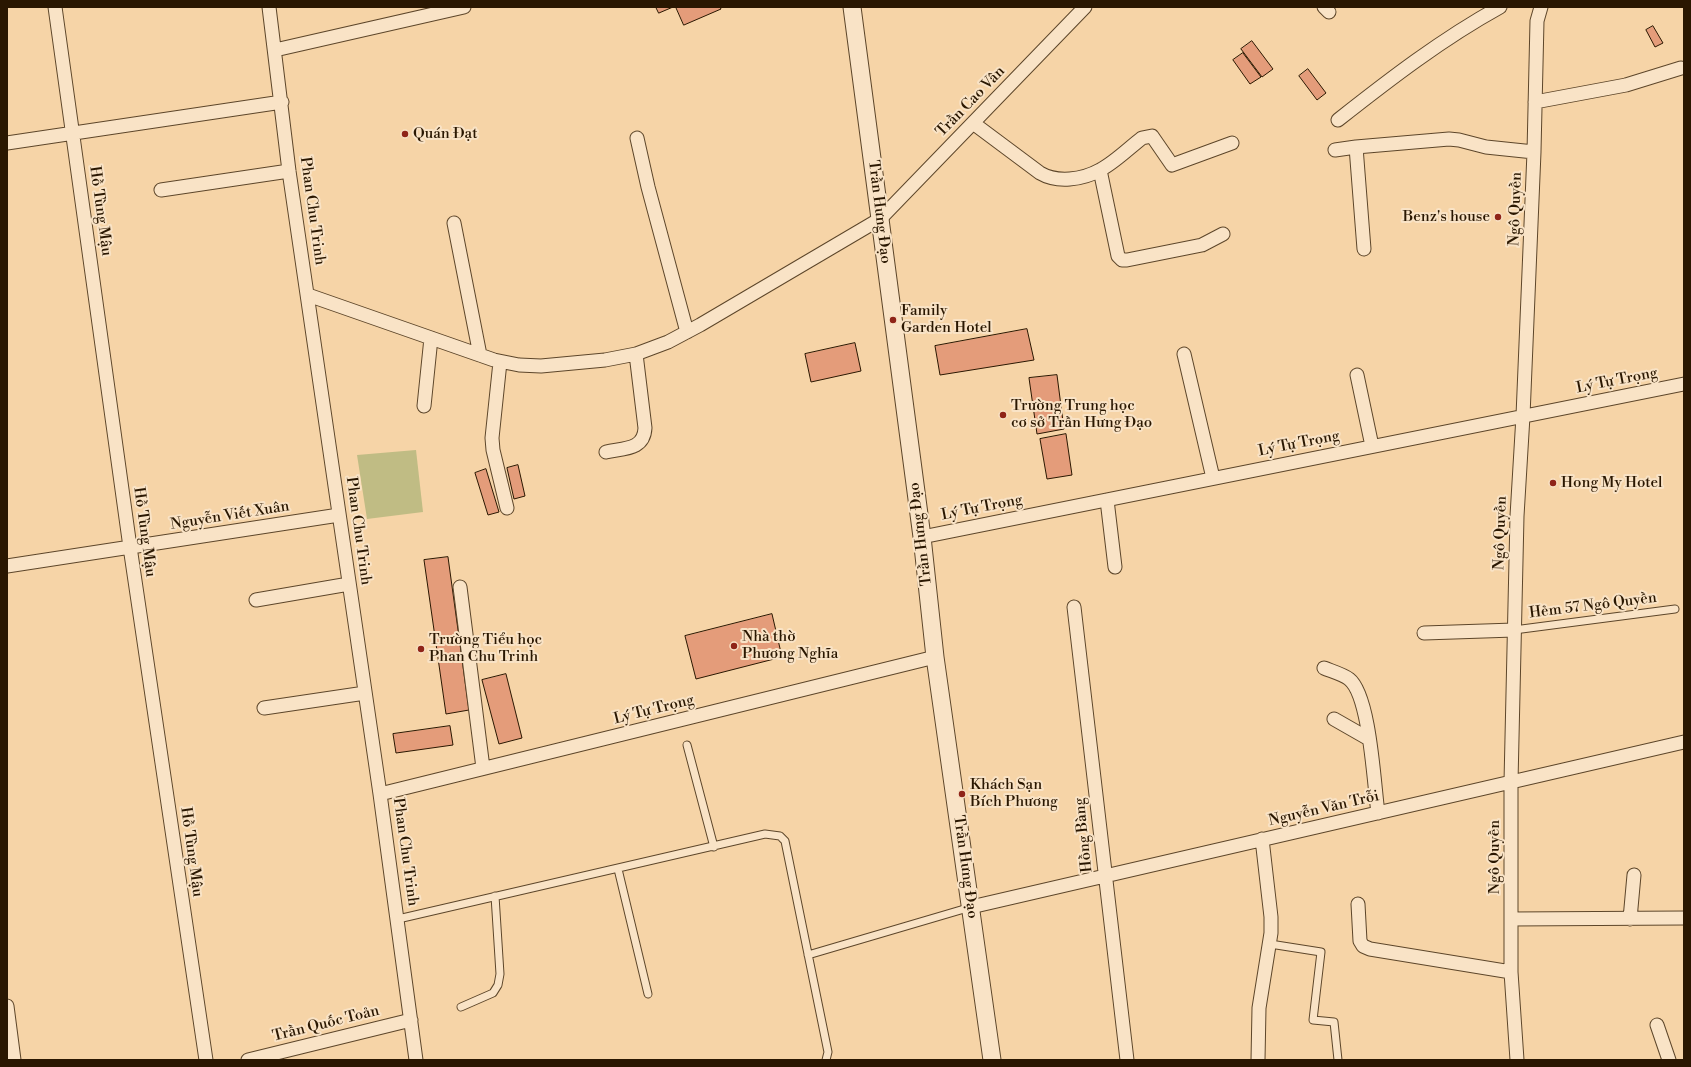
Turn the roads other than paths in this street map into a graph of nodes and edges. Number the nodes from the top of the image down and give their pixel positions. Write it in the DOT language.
graph roads {
  1 [pos="55,7"];
  2 [pos="269,7"];
  3 [pos="464,7"];
  4 [pos="852,7"];
  5 [pos="1085,7"];
  6 [pos="1500,7"];
  7 [pos="1541,7"];
  8 [pos="275,50"];
  9 [pos="1681,68"];
  10 [pos="282,102"];
  11 [pos="1535,102"];
  12 [pos="1338,120"];
  13 [pos="973,123"];
  14 [pos="73,133"];
  15 [pos="637,138"];
  16 [pos="7,144"];
  17 [pos="1232,144"];
  18 [pos="1356,147"];
  19 [pos="1335,150"];
  20 [pos="1534,152"];
  21 [pos="1100,170"];
  22 [pos="289,171"];
  23 [pos="161,190"];
  24 [pos="880,219"];
  25 [pos="454,223"];
  26 [pos="1223,234"];
  27 [pos="1364,249"];
  28 [pos="308,295"];
  29 [pos="687,332"];
  30 [pos="431,338"];
  31 [pos="636,354"];
  32 [pos="1184,354"];
  33 [pos="480,355"];
  34 [pos="500,362"];
  35 [pos="1357,375"];
  36 [pos="1684,384"];
  37 [pos="424,406"];
  38 [pos="1523,416"];
  39 [pos="1372,446"];
  40 [pos="606,452"];
  41 [pos="1213,478"];
  42 [pos="1107,500"];
  43 [pos="507,508"];
  44 [pos="339,515"];
  45 [pos="922,537"];
  46 [pos="130,547"];
  47 [pos="7,566"];
  48 [pos="1115,567"];
  49 [pos="349,584"];
  50 [pos="460,587"];
  51 [pos="256,600"];
  52 [pos="1074,607"];
  53 [pos="1676,609"];
  54 [pos="1514,630"];
  55 [pos="1424,633"];
  56 [pos="935,657"];
  57 [pos="1324,668"];
  58 [pos="365,693"];
  59 [pos="264,708"];
  60 [pos="1334,719"];
  61 [pos="1369,739"];
  62 [pos="1684,742"];
  63 [pos="687,745"];
  64 [pos="484,768"];
  65 [pos="1511,782"];
  66 [pos="380,794"];
  67 [pos="1378,812"];
  68 [pos="1262,839"];
  69 [pos="714,847"];
  70 [pos="618,869"];
  71 [pos="1634,875"];
  72 [pos="1105,876"];
  73 [pos="495,896"];
  74 [pos="1358,904"];
  75 [pos="971,907"];
  76 [pos="1684,918"];
  77 [pos="398,919"];
  78 [pos="1511,919"];
  79 [pos="1630,919"];
  80 [pos="1270,944"];
  81 [pos="808,955"];
  82 [pos="1511,972"];
  83 [pos="648,994"];
  84 [pos="7,1006"];
  85 [pos="461,1007"];
  86 [pos="411,1020"];
  87 [pos="1657,1026"];
  88 [pos="14,1060"];
  89 [pos="206,1060"];
  90 [pos="248,1060"];
  91 [pos="416,1060"];
  92 [pos="826,1060"];
  93 [pos="992,1060"];
  94 [pos="1127,1060"];
  95 [pos="1258,1060"];
  96 [pos="1338,1060"];
  97 [pos="1517,1060"];
  98 [pos="1669,1060"];
  1 -- 14 [label="street, Hồ Tùng Mậu"];
  2 -- 8 [label="street, Phan Chu Trinh"];
  3 -- 8 [label="street"];
  4 -- 24 [label="street, Trần Hưng Đạo"];
  5 -- 13 [label="street, Trần Cao Vân"];
  6 -- 12 [label="street"];
  7 -- 11 [label="street, Ngô Quyền"];
  8 -- 10 [label="street, Phan Chu Trinh"];
  9 -- 11 [label="street"];
  10 -- 14 [label="street"];
  10 -- 22 [label="street, Phan Chu Trinh"];
  11 -- 20 [label="street, Ngô Quyền"];
  13 -- 21 [label="street"];
  13 -- 24 [label="street, Trần Cao Vân"];
  14 -- 16 [label="street"];
  14 -- 46 [label="street, Hồ Tùng Mậu"];
  15 -- 29 [label="street"];
  17 -- 21 [label="street"];
  18 -- 19 [label="street"];
  18 -- 20 [label="street"];
  18 -- 27 [label="street"];
  20 -- 38 [label="street, Ngô Quyền"];
  21 -- 26 [label="street"];
  22 -- 23 [label="street"];
  22 -- 28 [label="street, Phan Chu Trinh"];
  24 -- 29 [label="street, Trần Cao Vân"];
  24 -- 45 [label="street, Trần Hưng Đạo"];
  25 -- 33 [label="street"];
  28 -- 30 [label="street, Trần Cao Vân"];
  28 -- 44 [label="street, Phan Chu Trinh"];
  29 -- 31 [label="street, Trần Cao Vân"];
  30 -- 33 [label="street, Trần Cao Vân"];
  30 -- 37 [label="street"];
  31 -- 34 [label="street, Trần Cao Vân"];
  31 -- 40 [label="street"];
  32 -- 41 [label="street"];
  33 -- 34 [label="street, Trần Cao Vân"];
  34 -- 43 [label="street"];
  35 -- 39 [label="street"];
  36 -- 38 [label="street, Lý Tự Trọng"];
  38 -- 39 [label="street, Lý Tự Trọng"];
  38 -- 54 [label="street, Ngô Quyền"];
  39 -- 41 [label="street, Lý Tự Trọng"];
  41 -- 42 [label="street, Lý Tự Trọng"];
  42 -- 45 [label="street, Lý Tự Trọng"];
  42 -- 48 [label="street"];
  44 -- 46 [label="street, Nguyễn Viết Xuân"];
  44 -- 49 [label="street, Phan Chu Trinh"];
  45 -- 56 [label="street, Trần Hưng Đạo"];
  46 -- 47 [label="street, Nguyễn Viết Xuân"];
  46 -- 89 [label="street, Hồ Tùng Mậu"];
  49 -- 51 [label="street"];
  49 -- 58 [label="street, Phan Chu Trinh"];
  50 -- 64 [label="street"];
  52 -- 72 [label="street, Hồng Bàng"];
  53 -- 54 [label="lane, Hẻm 57 Ngô Quyền"];
  54 -- 55 [label="street"];
  54 -- 65 [label="street, Ngô Quyền"];
  56 -- 64 [label="street, Lý Tự Trọng"];
  56 -- 75 [label="street, Trần Hưng Đạo"];
  57 -- 61 [label="street"];
  58 -- 59 [label="street"];
  58 -- 66 [label="street, Phan Chu Trinh"];
  60 -- 61 [label="street"];
  61 -- 67 [label="street"];
  62 -- 65 [label="street, Nguyễn Văn Trỗi"];
  63 -- 69 [label="lane"];
  64 -- 66 [label="street, Lý Tự Trọng"];
  65 -- 67 [label="street, Nguyễn Văn Trỗi"];
  65 -- 78 [label="street, Ngô Quyền"];
  66 -- 77 [label="street, Phan Chu Trinh"];
  67 -- 68 [label="street, Nguyễn Văn Trỗi"];
  68 -- 72 [label="street, Nguyễn Văn Trỗi"];
  68 -- 80 [label="street"];
  69 -- 70 [label="lane"];
  69 -- 81 [label="lane"];
  70 -- 73 [label="lane"];
  70 -- 83 [label="lane"];
  71 -- 79 [label="street"];
  72 -- 75 [label="street, Nguyễn Văn Trỗi"];
  72 -- 94 [label="street, Hồng Bàng"];
  73 -- 77 [label="lane"];
  73 -- 85 [label="lane"];
  74 -- 82 [label="street"];
  75 -- 81 [label="lane"];
  75 -- 93 [label="street, Trần Hưng Đạo"];
  76 -- 79 [label="street"];
  77 -- 86 [label="street, Phan Chu Trinh"];
  78 -- 79 [label="street"];
  78 -- 82 [label="street, Ngô Quyền"];
  80 -- 95 [label="street"];
  80 -- 96 [label="lane"];
  81 -- 92 [label="lane"];
  82 -- 97 [label="street, Ngô Quyền"];
  84 -- 88 [label="street"];
  86 -- 90 [label="street, Trần Quốc Toản"];
  86 -- 91 [label="street, Phan Chu Trinh"];
  87 -- 98 [label="street"];
}
